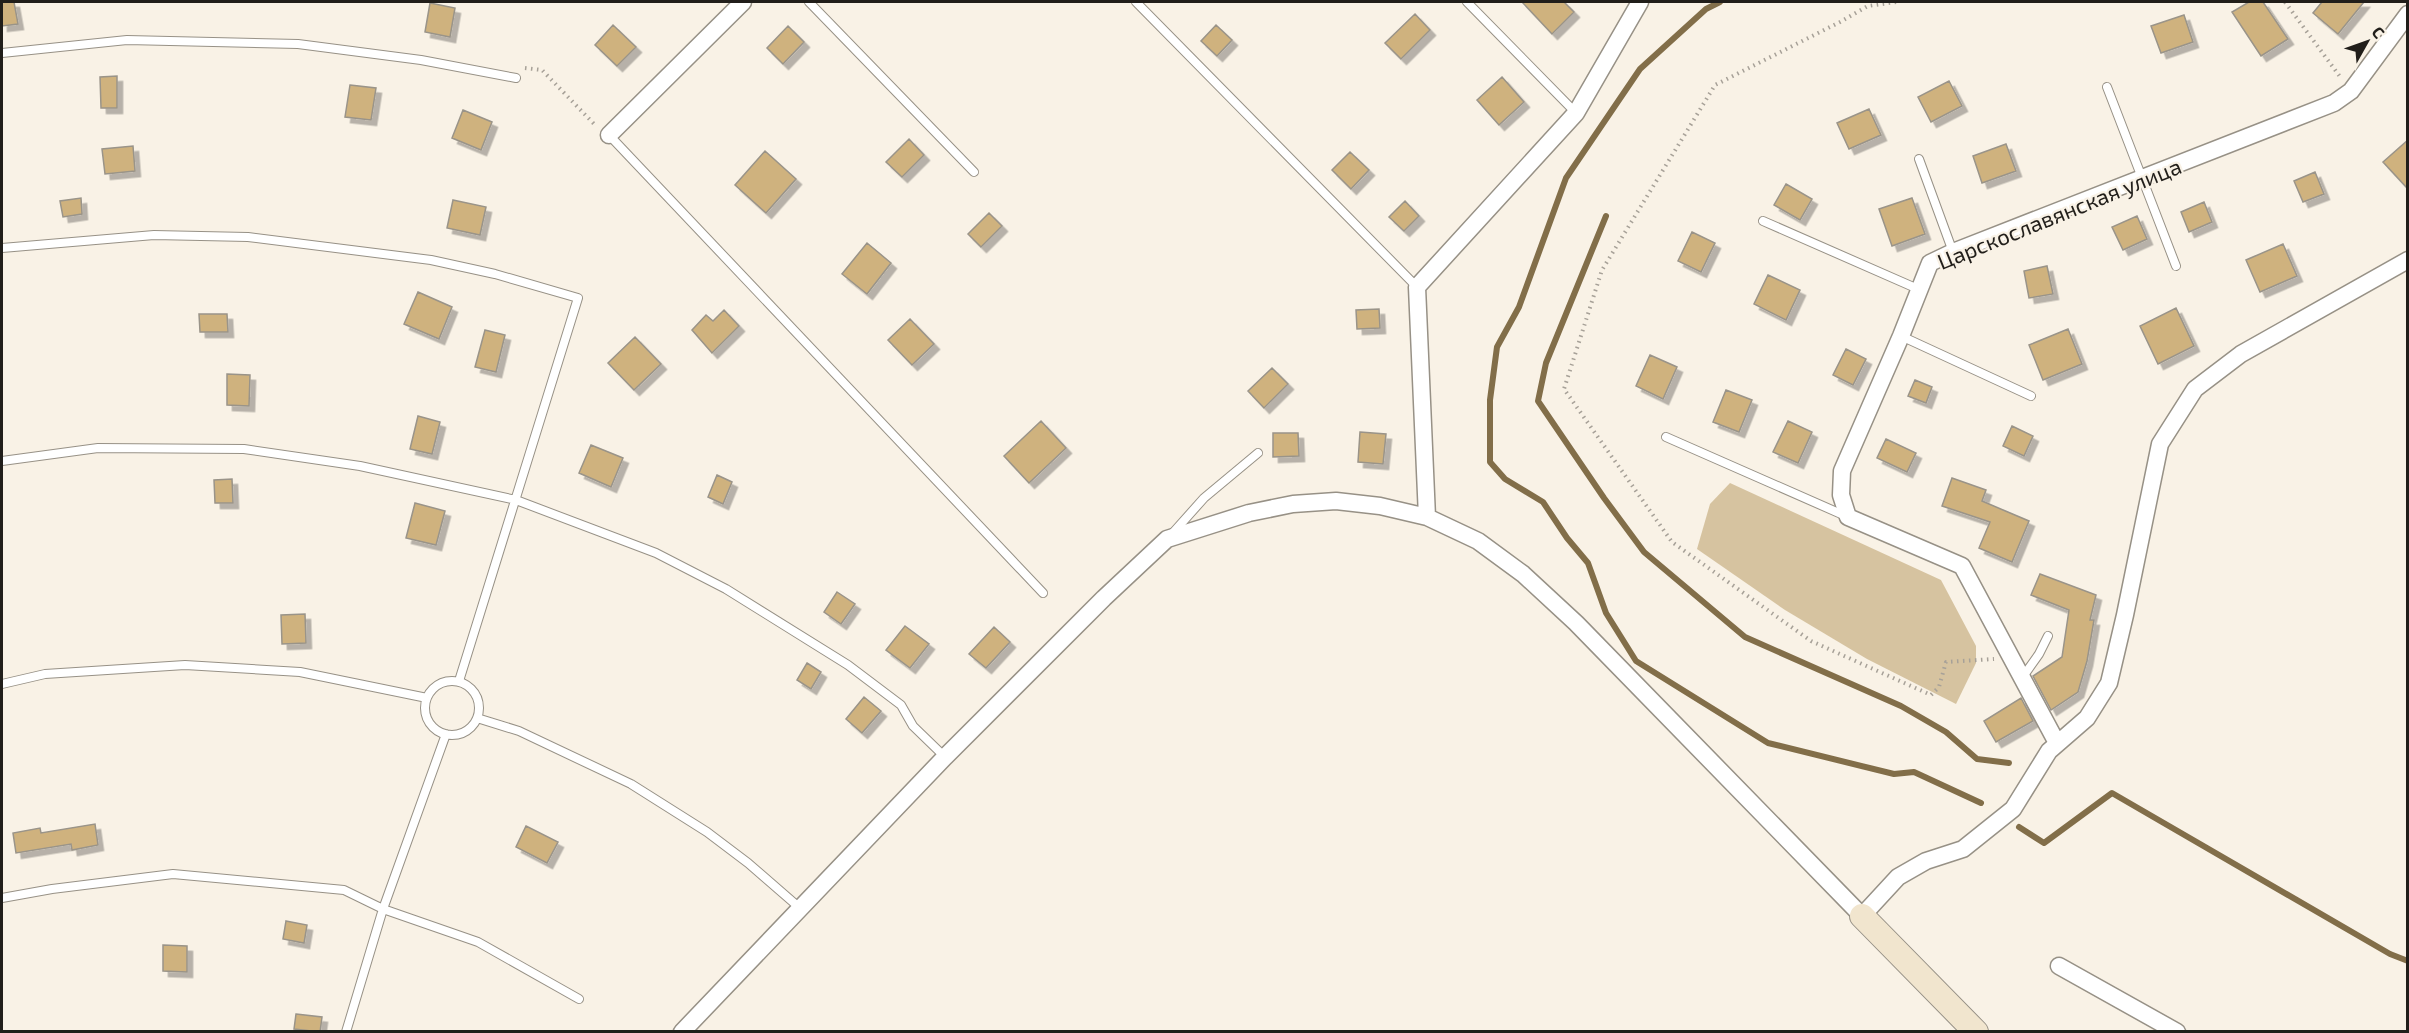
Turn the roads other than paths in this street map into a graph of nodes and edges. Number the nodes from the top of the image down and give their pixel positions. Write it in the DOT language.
graph roads {
  1 [pos="743,2"];
  2 [pos="809,2"];
  3 [pos="1136,2"];
  4 [pos="1467,2"];
  5 [pos="1640,2"];
  6 [pos="2408,14"];
  7 [pos="2,53"];
  8 [pos="516,78"];
  9 [pos="2107,87"];
  10 [pos="1576,112"];
  11 [pos="609,135"];
  12 [pos="1919,159"];
  13 [pos="974,172"];
  14 [pos="2143,179"];
  15 [pos="1763,221"];
  16 [pos="2,248"];
  17 [pos="1953,252"];
  18 [pos="2408,260"];
  19 [pos="2176,266"];
  20 [pos="1417,287"];
  21 [pos="1918,289"];
  22 [pos="1901,336"];
  23 [pos="2031,396"];
  24 [pos="1666,437"];
  25 [pos="1258,453"];
  26 [pos="2,461"];
  27 [pos="516,500"];
  28 [pos="1427,517"];
  29 [pos="1848,517"];
  30 [pos="1167,539"];
  31 [pos="1043,593"];
  32 [pos="2048,636"];
  33 [pos="2022,678"];
  34 [pos="459,681"];
  35 [pos="2,684"];
  36 [pos="427,698"];
  37 [pos="477,718"];
  38 [pos="447,734"];
  39 [pos="2057,743"];
  40 [pos="945,757"];
  41 [pos="2,898"];
  42 [pos="383,909"];
  43 [pos="801,909"];
  44 [pos="1862,916"];
  45 [pos="2059,966"];
  46 [pos="579,999"];
  47 [pos="346,1032"];
  48 [pos="682,1032"];
  49 [pos="1976,1032"];
  50 [pos="2177,1032"];
  1 -- 11 [label="street"];
  2 -- 13 [label="lane"];
  3 -- 20 [label="lane"];
  4 -- 10 [label="lane"];
  5 -- 10 [label="street"];
  6 -- 14 [label="street, Царскославянская улица"];
  7 -- 8 [label="lane"];
  9 -- 14 [label="lane"];
  10 -- 20 [label="street"];
  11 -- 31 [label="lane"];
  12 -- 17 [label="lane"];
  14 -- 17 [label="street, Царскославянская улица"];
  14 -- 19 [label="lane"];
  15 -- 21 [label="lane"];
  16 -- 27 [label="lane"];
  17 -- 21 [label="street, Царскославянская улица"];
  18 -- 39 [label="street"];
  20 -- 28 [label="street"];
  21 -- 22 [label="street, Царскославянская улица"];
  22 -- 23 [label="lane"];
  22 -- 29 [label="street, Царскославянская улица"];
  24 -- 29 [label="lane"];
  25 -- 30 [label="lane"];
  26 -- 27 [label="lane"];
  27 -- 34 [label="lane"];
  27 -- 40 [label="lane"];
  28 -- 30 [label="street"];
  28 -- 44 [label="street"];
  29 -- 33 [label="street"];
  30 -- 40 [label="street"];
  32 -- 33 [label="lane"];
  33 -- 39 [label="street"];
  34 -- 36 [label="lane"];
  34 -- 37 [label="lane"];
  35 -- 36 [label="lane"];
  36 -- 38 [label="lane"];
  37 -- 38 [label="lane"];
  37 -- 43 [label="lane"];
  38 -- 42 [label="lane"];
  39 -- 44 [label="street"];
  40 -- 43 [label="street"];
  41 -- 42 [label="lane"];
  42 -- 46 [label="lane"];
  42 -- 47 [label="lane"];
  43 -- 48 [label="street"];
  44 -- 49 [label="street"];
  45 -- 50 [label="street"];
}
